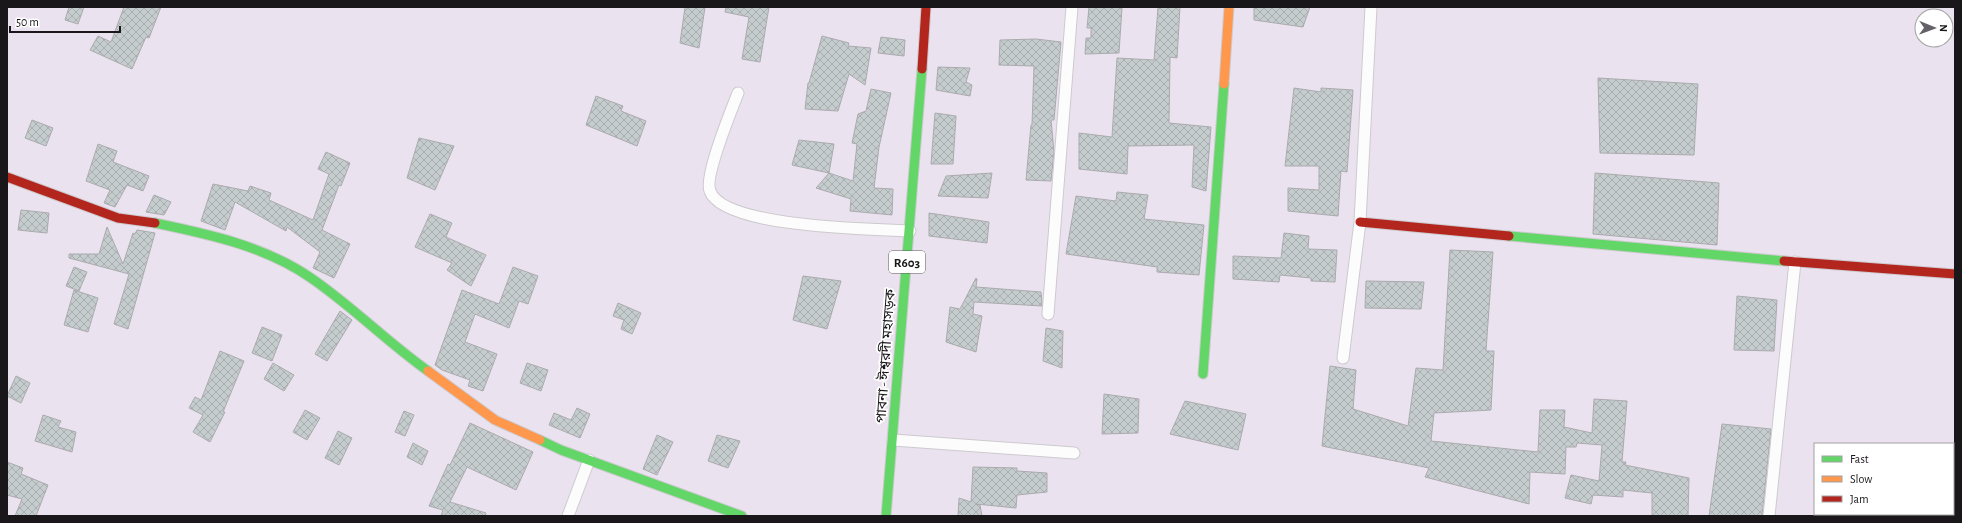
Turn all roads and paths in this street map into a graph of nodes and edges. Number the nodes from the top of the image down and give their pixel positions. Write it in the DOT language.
graph roads {
  1 [pos="926,7"];
  2 [pos="1072,7"];
  3 [pos="1229,7"];
  4 [pos="1371,7"];
  5 [pos="738,93"];
  6 [pos="7,177"];
  7 [pos="1360,222"];
  8 [pos="910,231"];
  9 [pos="1796,262"];
  10 [pos="1955,274"];
  11 [pos="1048,314"];
  12 [pos="1343,358"];
  13 [pos="1203,374"];
  14 [pos="893,440"];
  15 [pos="1074,452"];
  16 [pos="589,460"];
  17 [pos="568,516"];
  18 [pos="742,516"];
  19 [pos="886,516"];
  20 [pos="1769,516"];
  1 -- 8 [label="street, পাবনা - ঈশ্বরদী মহাসড়ক / R603"];
  2 -- 11 [label="street"];
  3 -- 13 [label="street"];
  4 -- 7 [label="street"];
  5 -- 8 [label="street"];
  6 -- 16 [label="street"];
  7 -- 9 [label="street"];
  7 -- 12 [label="street"];
  8 -- 14 [label="street, পাবনা - ঈশ্বরদী মহাসড়ক / R603"];
  9 -- 10 [label="street"];
  9 -- 20 [label="street"];
  14 -- 15 [label="street"];
  14 -- 19 [label="street, পাবনা - ঈশ্বরদী মহাসড়ক / R603"];
  16 -- 17 [label="street"];
  16 -- 18 [label="street"];
}
